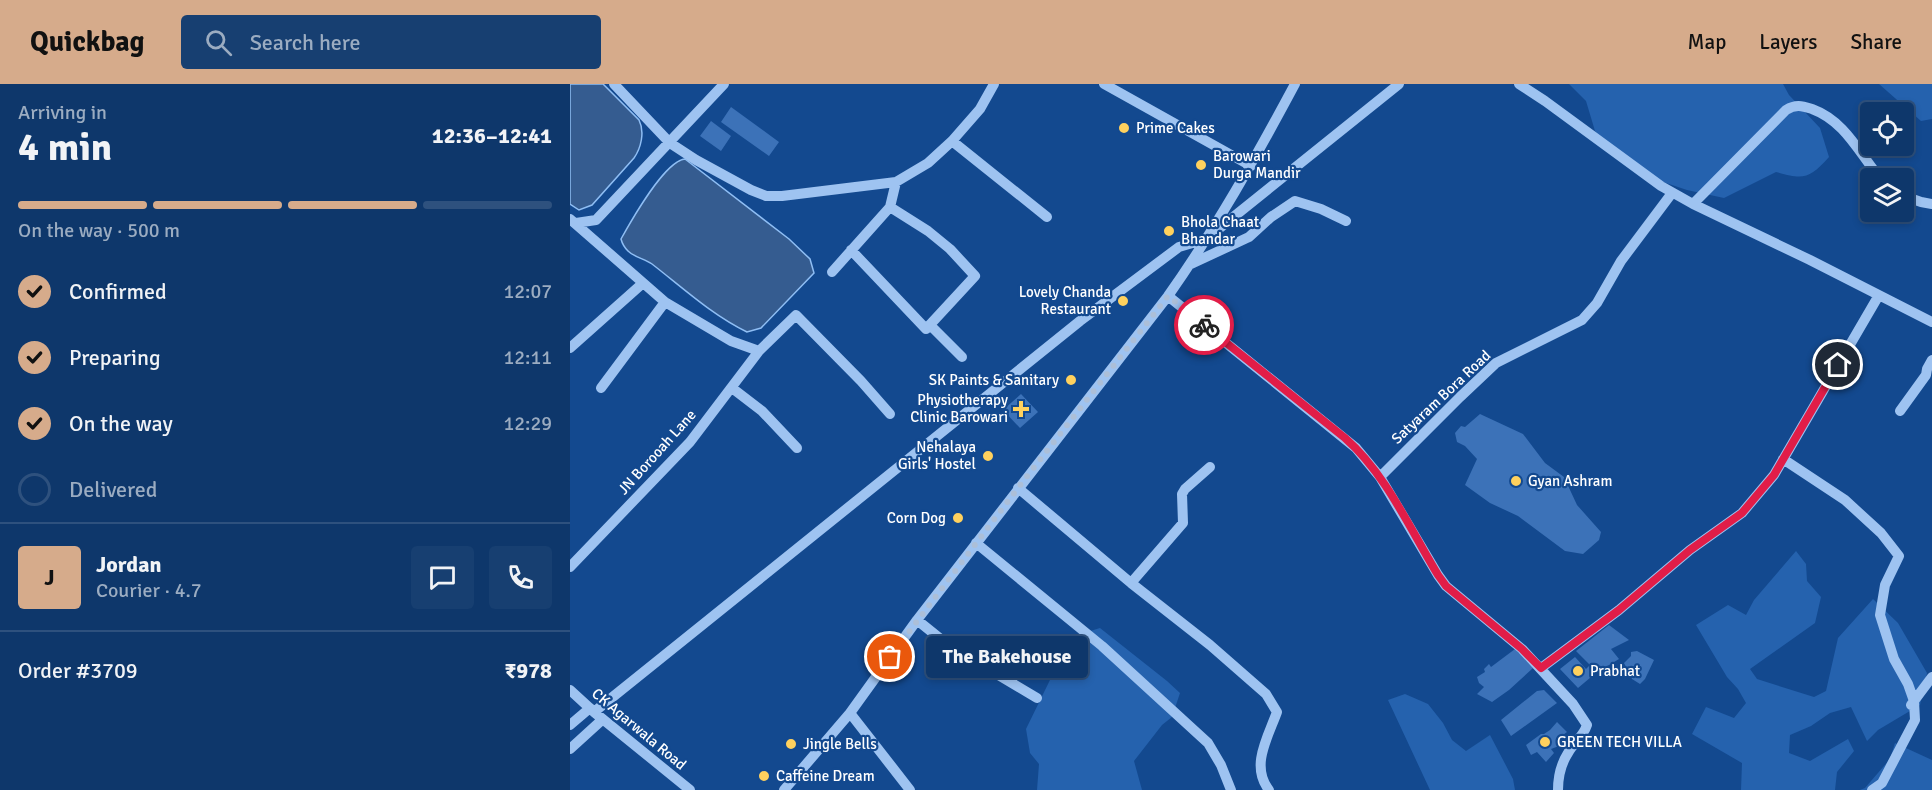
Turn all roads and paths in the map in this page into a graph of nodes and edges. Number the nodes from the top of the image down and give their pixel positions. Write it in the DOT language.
graph roads {
  1 [pos="614,84"];
  2 [pos="724,84"];
  3 [pos="994,84"];
  4 [pos="1104,84"];
  5 [pos="1295,84"];
  6 [pos="1399,84"];
  7 [pos="1519,84"];
  8 [pos="952,141"];
  9 [pos="670,142"];
  10 [pos="1251,166"];
  11 [pos="1872,168"];
  12 [pos="896,182"];
  13 [pos="1672,193"];
  14 [pos="1914,200"];
  15 [pos="1693,204"];
  16 [pos="1932,204"];
  17 [pos="890,207"];
  18 [pos="1047,217"];
  19 [pos="596,220"];
  20 [pos="573,221"];
  21 [pos="1346,221"];
  22 [pos="1206,239"];
  23 [pos="597,241"];
  24 [pos="851,250"];
  25 [pos="1190,264"];
  26 [pos="832,272"];
  27 [pos="643,284"];
  28 [pos="1880,295"];
  29 [pos="1168,296"];
  30 [pos="665,302"];
  31 [pos="1932,322"];
  32 [pos="930,325"];
  33 [pos="570,348"];
  34 [pos="759,351"];
  35 [pos="962,357"];
  36 [pos="1932,360"];
  37 [pos="601,388"];
  38 [pos="732,388"];
  39 [pos="1900,411"];
  40 [pos="890,414"];
  41 [pos="796,448"];
  42 [pos="1783,459"];
  43 [pos="1210,467"];
  44 [pos="1380,477"];
  45 [pos="1018,488"];
  46 [pos="976,543"];
  47 [pos="570,567"];
  48 [pos="1131,583"];
  49 [pos="917,620"];
  50 [pos="1541,668"];
  51 [pos="1932,677"];
  52 [pos="570,690"];
  53 [pos="1037,698"];
  54 [pos="1912,704"];
  55 [pos="596,713"];
  56 [pos="850,713"];
  57 [pos="570,725"];
  58 [pos="570,749"];
  59 [pos="690,790"];
  60 [pos="784,790"];
  61 [pos="910,790"];
  62 [pos="1231,790"];
  63 [pos="1269,790"];
  64 [pos="1558,790"];
  65 [pos="1872,790"];
  1 -- 9 [label="street"];
  2 -- 9 [label="street"];
  3 -- 8 [label="street"];
  4 -- 10 [label="street"];
  5 -- 10 [label="street"];
  6 -- 22 [label="street"];
  7 -- 13 [label="street"];
  8 -- 12 [label="street"];
  8 -- 18 [label="street"];
  9 -- 12 [label="street"];
  9 -- 19 [label="street"];
  10 -- 22 [label="street"];
  11 -- 15 [label="street"];
  12 -- 17 [label="street"];
  13 -- 15 [label="street"];
  13 -- 44 [label="street, Satyaram Bora Road"];
  14 -- 16 [label="street"];
  15 -- 28 [label="street"];
  17 -- 24 [label="street"];
  17 -- 32 [label="street"];
  19 -- 20 [label="street"];
  19 -- 23 [label="street"];
  20 -- 23 [label="street"];
  21 -- 25 [label="street"];
  22 -- 25 [label="street"];
  22 -- 55 [label="street"];
  23 -- 27 [label="street"];
  24 -- 26 [label="street"];
  24 -- 32 [label="street"];
  25 -- 29 [label="street"];
  27 -- 30 [label="street"];
  27 -- 33 [label="street"];
  28 -- 31 [label="street"];
  28 -- 42 [label="street"];
  29 -- 44 [label="street"];
  29 -- 45 [label="street"];
  30 -- 34 [label="street"];
  30 -- 37 [label="street"];
  32 -- 35 [label="street"];
  34 -- 38 [label="street, JN Borooah Lane"];
  34 -- 40 [label="street, JN Borooah Lane"];
  36 -- 39 [label="street"];
  38 -- 41 [label="street"];
  38 -- 47 [label="street, JN Borooah Lane"];
  42 -- 50 [label="street"];
  42 -- 54 [label="street"];
  43 -- 48 [label="street"];
  44 -- 50 [label="street"];
  45 -- 46 [label="street"];
  45 -- 48 [label="street"];
  46 -- 49 [label="street"];
  46 -- 62 [label="street"];
  48 -- 63 [label="street"];
  49 -- 53 [label="street"];
  49 -- 56 [label="street"];
  50 -- 64 [label="street"];
  51 -- 54 [label="street"];
  52 -- 55 [label="street, CK Agarwala Road"];
  54 -- 65 [label="street"];
  55 -- 57 [label="street"];
  55 -- 58 [label="street"];
  55 -- 59 [label="street, CK Agarwala Road"];
  56 -- 60 [label="street"];
  56 -- 61 [label="street"];
}
